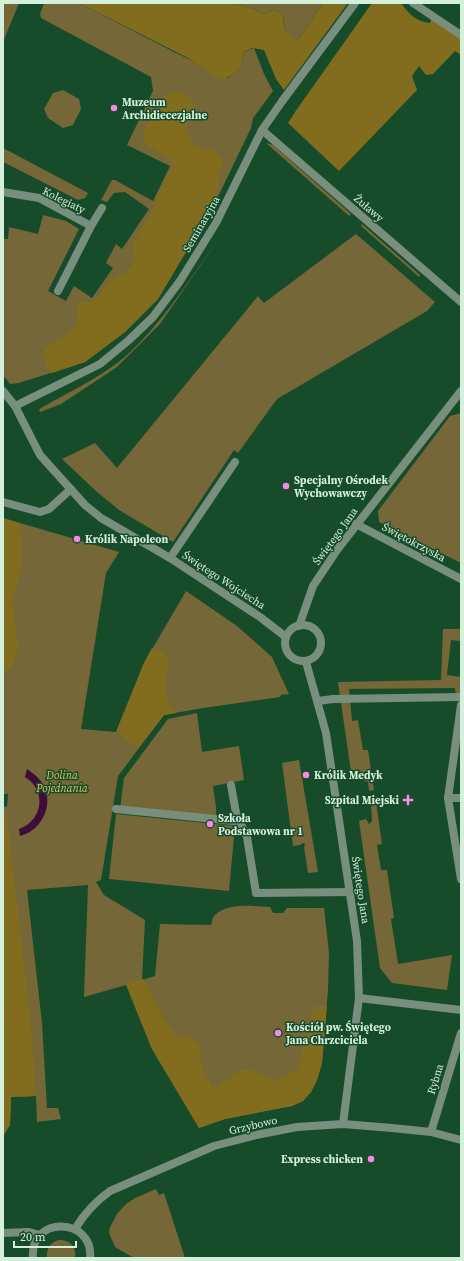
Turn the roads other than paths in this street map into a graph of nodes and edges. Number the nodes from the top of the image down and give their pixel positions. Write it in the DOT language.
graph roads {
  1 [pos="356,3"];
  2 [pos="413,3"];
  3 [pos="461,35"];
  4 [pos="262,130"];
  5 [pos="3,192"];
  6 [pos="102,208"];
  7 [pos="91,226"];
  8 [pos="58,291"];
  9 [pos="461,302"];
  10 [pos="3,391"];
  11 [pos="461,391"];
  12 [pos="15,406"];
  13 [pos="235,462"];
  14 [pos="71,489"];
  15 [pos="3,502"];
  16 [pos="356,524"];
  17 [pos="170,558"];
  18 [pos="461,579"];
  19 [pos="299,626"];
  20 [pos="286,637"];
  21 [pos="306,662"];
  22 [pos="461,697"];
  23 [pos="318,701"];
  24 [pos="461,705"];
  25 [pos="457,765"];
  26 [pos="231,785"];
  27 [pos="448,798"];
  28 [pos="461,798"];
  29 [pos="116,809"];
  30 [pos="239,820"];
  31 [pos="461,879"];
  32 [pos="350,892"];
  33 [pos="359,998"];
  34 [pos="461,1010"];
  35 [pos="461,1033"];
  36 [pos="343,1124"];
  37 [pos="431,1132"];
  38 [pos="461,1140"];
  39 [pos="75,1229"];
  40 [pos="3,1233"];
  41 [pos="40,1235"];
  42 [pos="90,1256"];
  43 [pos="33,1258"];
  44 [pos="99,1258"];
  1 -- 4 [label="street, Seminaryjna"];
  2 -- 3 [label="street"];
  4 -- 9 [label="street, Żuławy"];
  4 -- 12 [label="street, Seminaryjna"];
  5 -- 7 [label="street, Kolegiaty"];
  6 -- 7 [label="street, Kolegiaty"];
  7 -- 8 [label="street, Kolegiaty"];
  10 -- 12 [label="street, Świętego Wojciecha"];
  11 -- 16 [label="street, Świętego Jana"];
  12 -- 14 [label="street, Świętego Wojciecha"];
  13 -- 17 [label="street"];
  14 -- 15 [label="street"];
  14 -- 17 [label="street, Świętego Wojciecha"];
  16 -- 18 [label="street, Świętokrzyska"];
  16 -- 19 [label="street, Świętego Jana"];
  17 -- 20 [label="street, Świętego Wojciecha"];
  19 -- 20 [label="street"];
  19 -- 21 [label="street"];
  20 -- 21 [label="street"];
  21 -- 23 [label="street, Świętego Jana"];
  22 -- 23 [label="street"];
  23 -- 32 [label="street, Świętego Jana"];
  24 -- 25 [label="street"];
  25 -- 27 [label="street"];
  26 -- 30 [label="street"];
  27 -- 28 [label="street"];
  27 -- 31 [label="street"];
  29 -- 30 [label="street"];
  30 -- 32 [label="street"];
  32 -- 33 [label="street, Świętego Jana"];
  33 -- 34 [label="street"];
  33 -- 36 [label="street, Świętego Jana"];
  35 -- 37 [label="street, Rybna"];
  36 -- 37 [label="street, Grzybowo"];
  36 -- 39 [label="street, Grzybowo"];
  37 -- 38 [label="street, Grzybowo"];
  39 -- 41 [label="street"];
  39 -- 42 [label="street"];
  40 -- 41 [label="street"];
  41 -- 43 [label="street"];
  42 -- 44 [label="street"];
}
